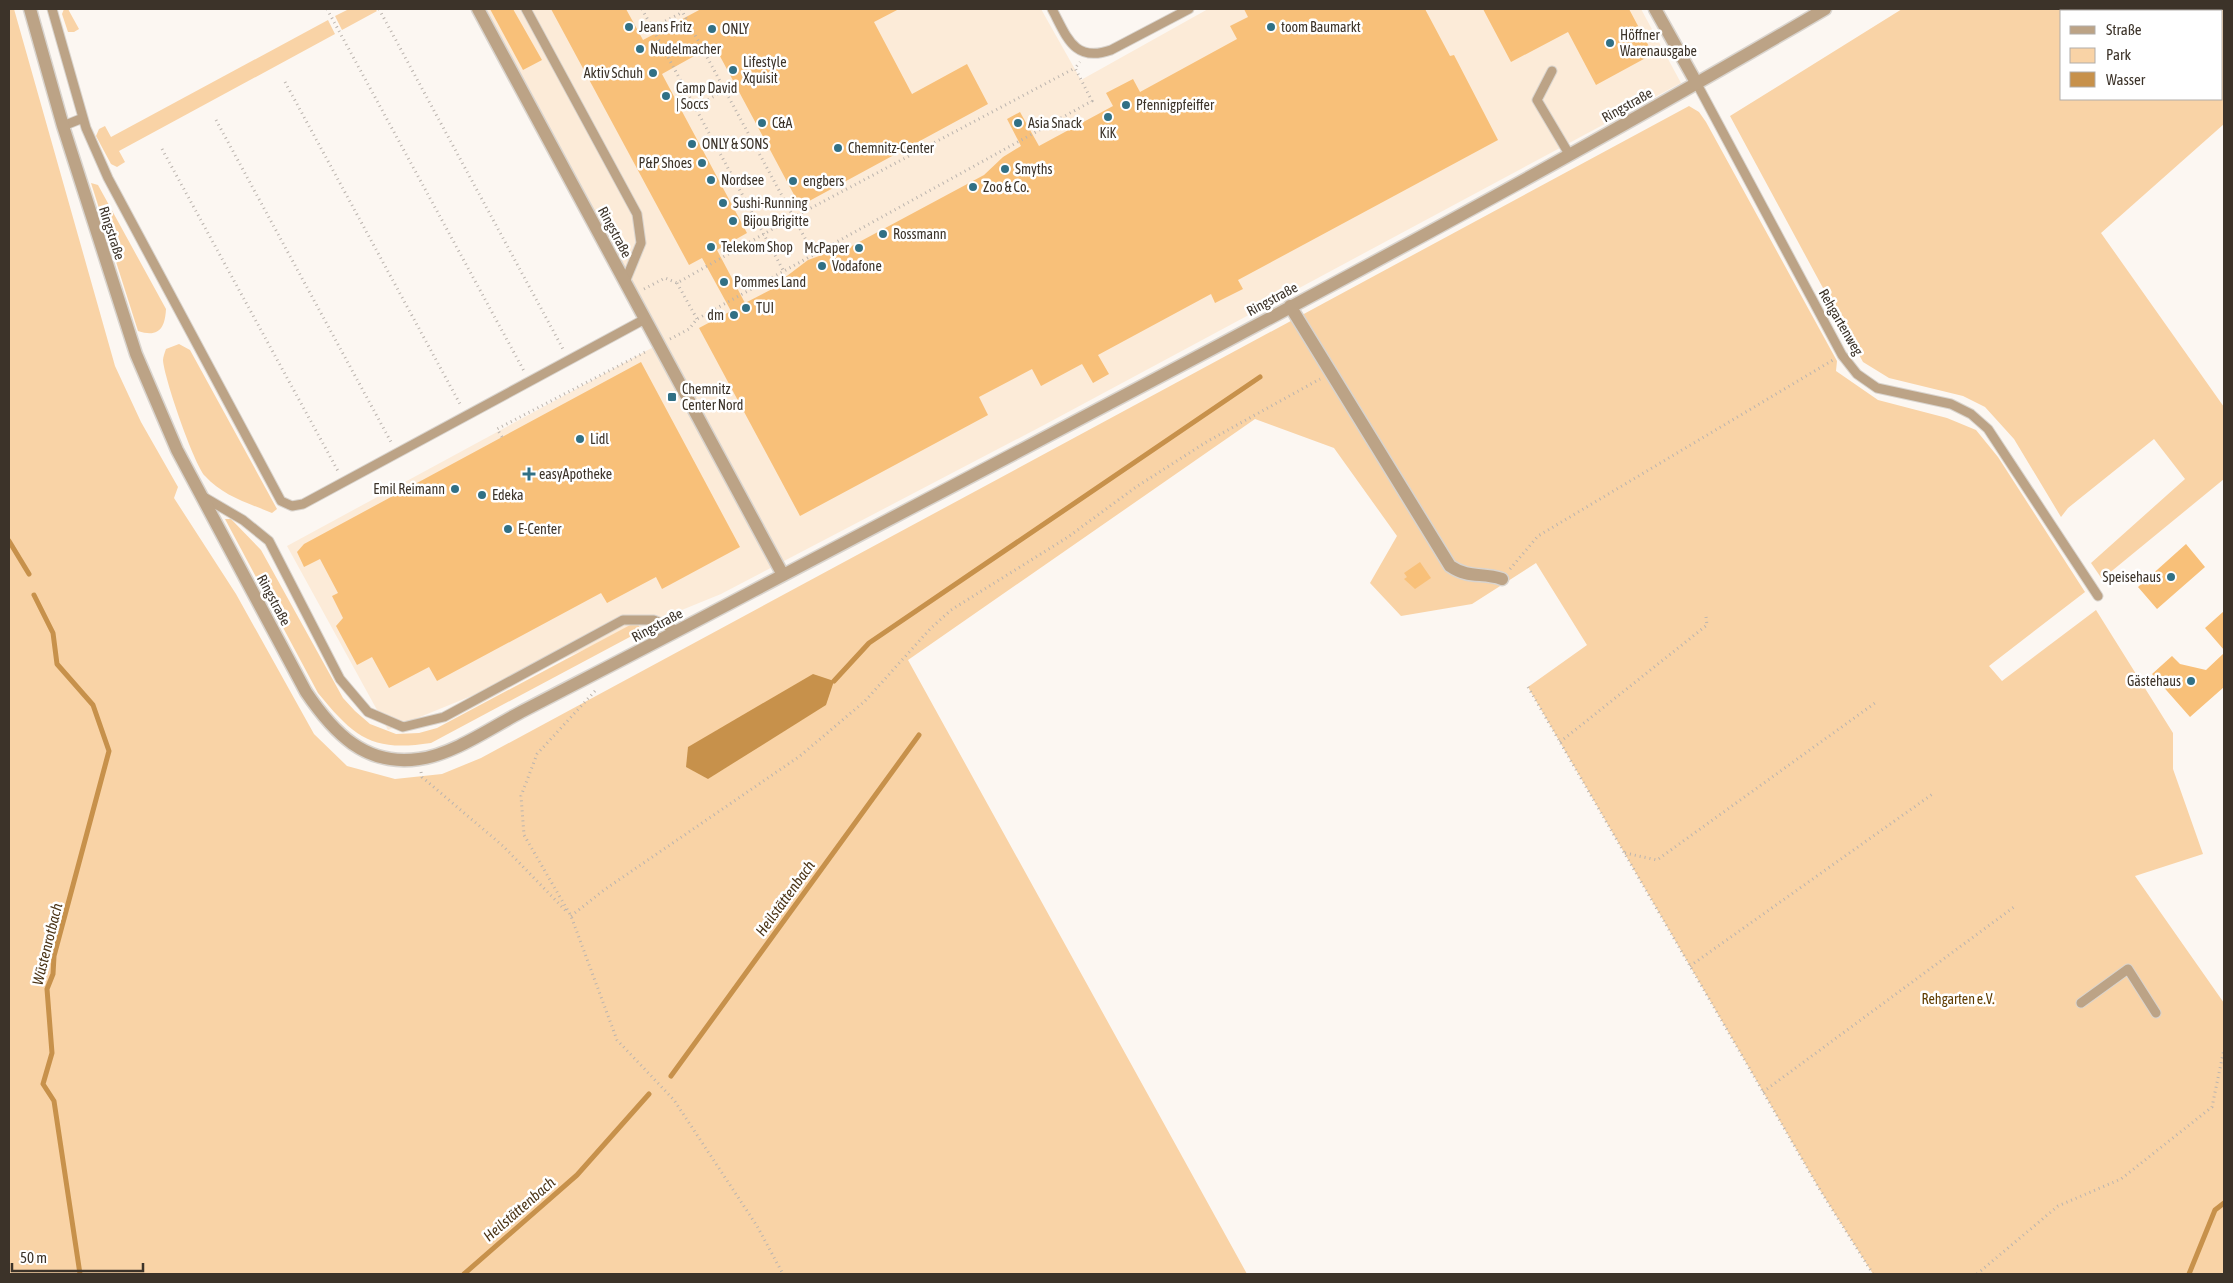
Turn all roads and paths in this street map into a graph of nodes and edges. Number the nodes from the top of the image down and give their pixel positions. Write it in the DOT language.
graph roads {
  1 [pos="30,9"];
  2 [pos="52,9"];
  3 [pos="327,9"];
  4 [pos="379,9"];
  5 [pos="478,9"];
  6 [pos="526,9"];
  7 [pos="642,9"];
  8 [pos="1052,9"];
  9 [pos="1189,9"];
  10 [pos="1655,9"];
  11 [pos="1825,9"];
  12 [pos="682,10"];
  13 [pos="652,28"];
  14 [pos="1088,54"];
  15 [pos="1074,68"];
  16 [pos="1552,71"];
  17 [pos="285,82"];
  18 [pos="1697,84"];
  19 [pos="725,90"];
  20 [pos="695,107"];
  21 [pos="83,118"];
  22 [pos="216,120"];
  23 [pos="63,126"];
  24 [pos="162,149"];
  25 [pos="1569,154"];
  26 [pos="794,217"];
  27 [pos="764,234"];
  28 [pos="783,270"];
  29 [pos="625,282"];
  30 [pos="677,283"];
  31 [pos="632,296"];
  32 [pos="1290,306"];
  33 [pos="645,319"];
  34 [pos="696,319"];
  35 [pos="1842,355"];
  36 [pos="568,359"];
  37 [pos="1331,373"];
  38 [pos="529,380"];
  39 [pos="466,414"];
  40 [pos="396,452"];
  41 [pos="344,480"];
  42 [pos="199,494"];
  43 [pos="783,575"];
  44 [pos="1502,579"];
  45 [pos="2098,596"];
  46 [pos="1706,617"];
  47 [pos="678,631"];
  48 [pos="592,675"];
  49 [pos="1528,687"];
  50 [pos="1875,703"];
  51 [pos="1560,742"];
  52 [pos="418,760"];
  53 [pos="1934,793"];
  54 [pos="1625,853"];
  55 [pos="2014,908"];
  56 [pos="571,916"];
  57 [pos="1690,966"];
  58 [pos="2081,1003"];
  59 [pos="2156,1013"];
  60 [pos="2224,1049"];
  61 [pos="1763,1092"];
  62 [pos="783,1274"];
  63 [pos="1873,1274"];
  64 [pos="1977,1274"];
  1 -- 23 [label="street, Ringstraße"];
  2 -- 21 [label="lane"];
  3 -- 38 [label="path"];
  4 -- 36 [label="path"];
  5 -- 29 [label="street, Ringstraße"];
  6 -- 29 [label="lane"];
  7 -- 13 [label="path"];
  8 -- 14 [label="lane"];
  9 -- 14 [label="lane"];
  10 -- 18 [label="street"];
  11 -- 18 [label="street, Ringstraße"];
  12 -- 13 [label="path"];
  12 -- 19 [label="path"];
  13 -- 20 [label="path"];
  14 -- 15 [label="path"];
  15 -- 26 [label="path"];
  15 -- 26 [label="path"];
  16 -- 25 [label="lane"];
  17 -- 39 [label="path"];
  18 -- 25 [label="street, Ringstraße"];
  18 -- 35 [label="lane, Rehgartenweg"];
  19 -- 20 [label="path"];
  19 -- 26 [label="path"];
  20 -- 27 [label="path"];
  21 -- 23 [label="lane"];
  21 -- 41 [label="lane"];
  22 -- 40 [label="path"];
  23 -- 42 [label="street, Ringstraße"];
  24 -- 41 [label="path"];
  25 -- 32 [label="street, Ringstraße"];
  26 -- 27 [label="path"];
  27 -- 28 [label="path"];
  27 -- 30 [label="path"];
  29 -- 31 [label="street, Ringstraße"];
  30 -- 31 [label="path"];
  30 -- 34 [label="path"];
  31 -- 33 [label="street, Ringstraße"];
  32 -- 37 [label="street"];
  32 -- 43 [label="street, Ringstraße"];
  33 -- 36 [label="lane"];
  33 -- 43 [label="street, Ringstraße"];
  35 -- 44 [label="path"];
  35 -- 45 [label="lane, Rehgartenweg"];
  36 -- 38 [label="lane"];
  37 -- 44 [label="street"];
  37 -- 56 [label="path"];
  38 -- 39 [label="lane"];
  39 -- 40 [label="lane"];
  40 -- 41 [label="lane"];
  42 -- 47 [label="lane"];
  42 -- 52 [label="street, Ringstraße"];
  43 -- 47 [label="street, Ringstraße"];
  46 -- 51 [label="path"];
  47 -- 48 [label="street, Ringstraße"];
  48 -- 52 [label="street, Ringstraße"];
  48 -- 56 [label="path"];
  49 -- 51 [label="path"];
  50 -- 54 [label="path"];
  51 -- 54 [label="path"];
  52 -- 56 [label="path"];
  53 -- 57 [label="path"];
  54 -- 57 [label="path"];
  55 -- 61 [label="path"];
  56 -- 62 [label="path"];
  57 -- 61 [label="path"];
  58 -- 59 [label="lane"];
  60 -- 64 [label="path"];
  61 -- 63 [label="path"];
}
